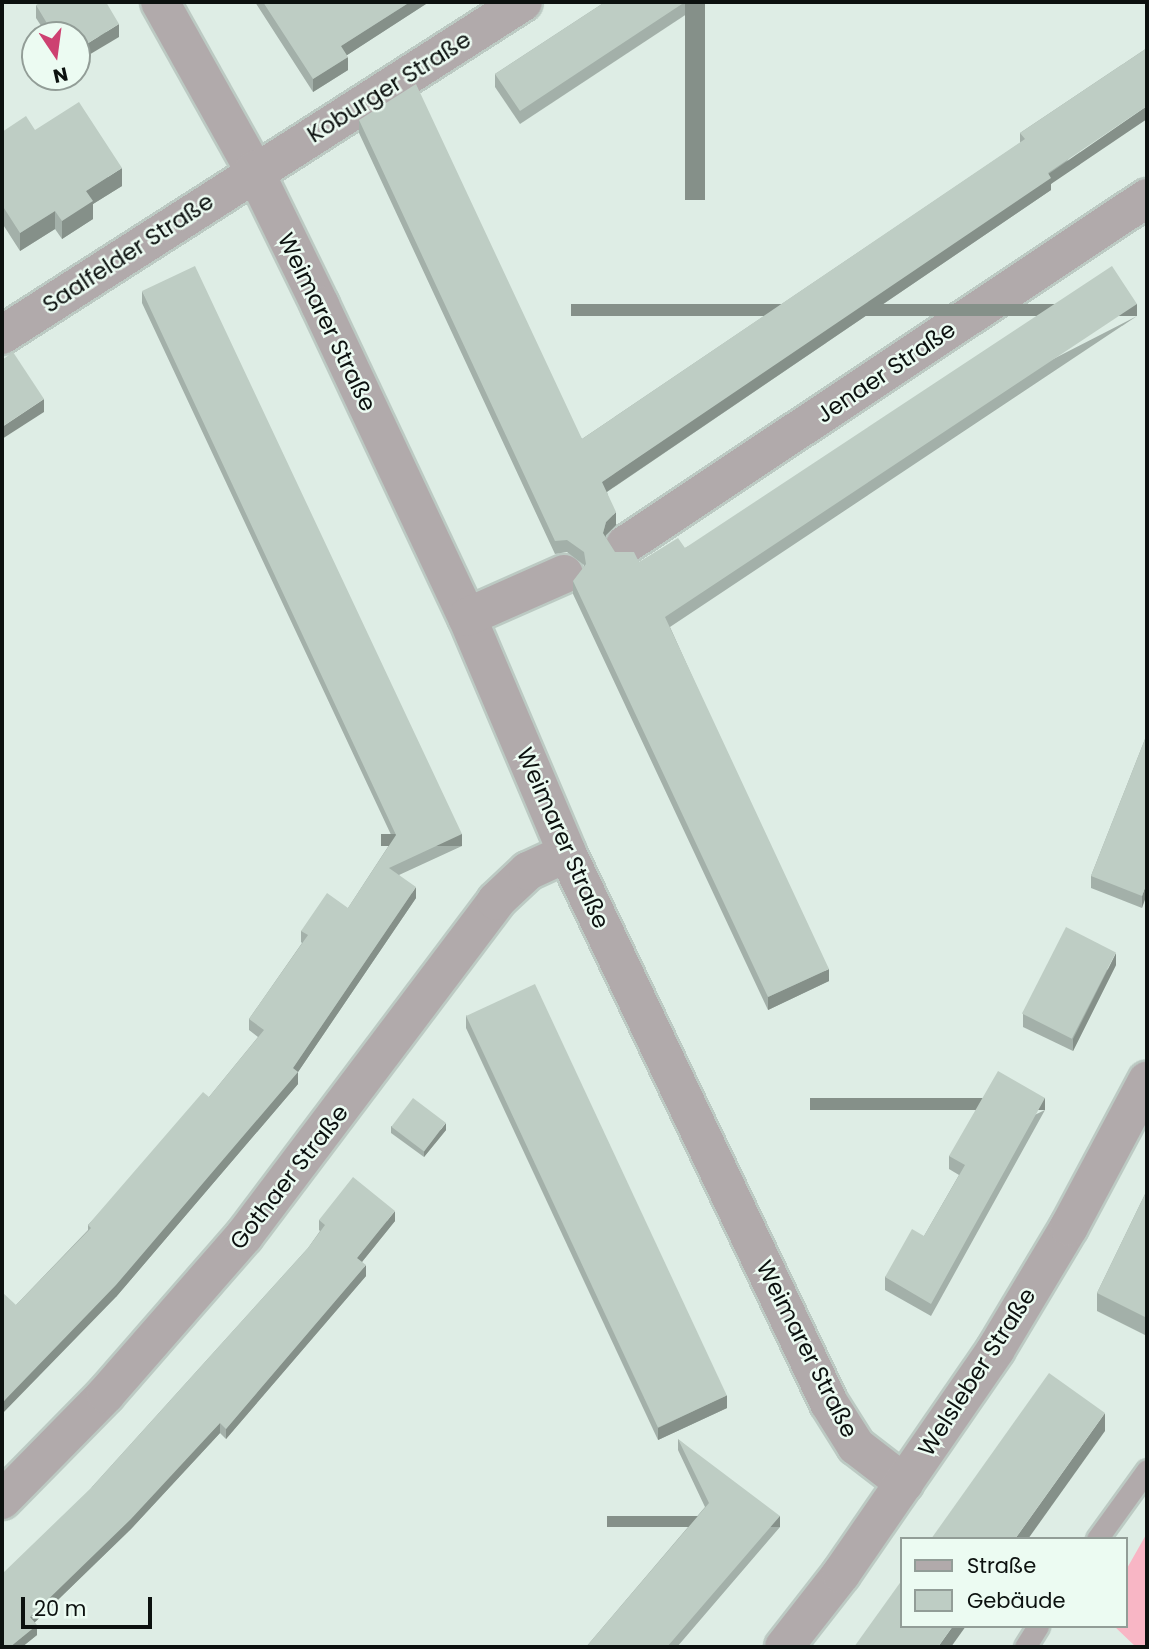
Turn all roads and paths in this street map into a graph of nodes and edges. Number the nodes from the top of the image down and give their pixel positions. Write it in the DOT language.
graph roads {
  1 [pos="160,2"];
  2 [pos="523,2"];
  3 [pos="254,170"];
  4 [pos="1147,198"];
  5 [pos="2,335"];
  6 [pos="625,545"];
  7 [pos="564,573"];
  8 [pos="467,617"];
  9 [pos="567,853"];
  10 [pos="1147,1081"];
  11 [pos="1147,1470"];
  12 [pos="904,1483"];
  13 [pos="2,1500"];
  14 [pos="1098,1537"];
  15 [pos="1037,1628"];
  16 [pos="784,1647"];
  17 [pos="1025,1647"];
  1 -- 3 [label="street, Weimarer Straße"];
  2 -- 3 [label="street, Koburger Straße"];
  3 -- 5 [label="street, Saalfelder Straße"];
  3 -- 8 [label="street, Weimarer Straße"];
  4 -- 6 [label="street, Jenaer Straße"];
  7 -- 8 [label="street"];
  8 -- 9 [label="street, Weimarer Straße"];
  9 -- 12 [label="street, Weimarer Straße"];
  9 -- 13 [label="street, Gothaer Straße"];
  10 -- 12 [label="street, Welsleber Straße"];
  11 -- 14 [label="lane"];
  12 -- 16 [label="street, Welsleber Straße"];
  15 -- 17 [label="lane"];
}
